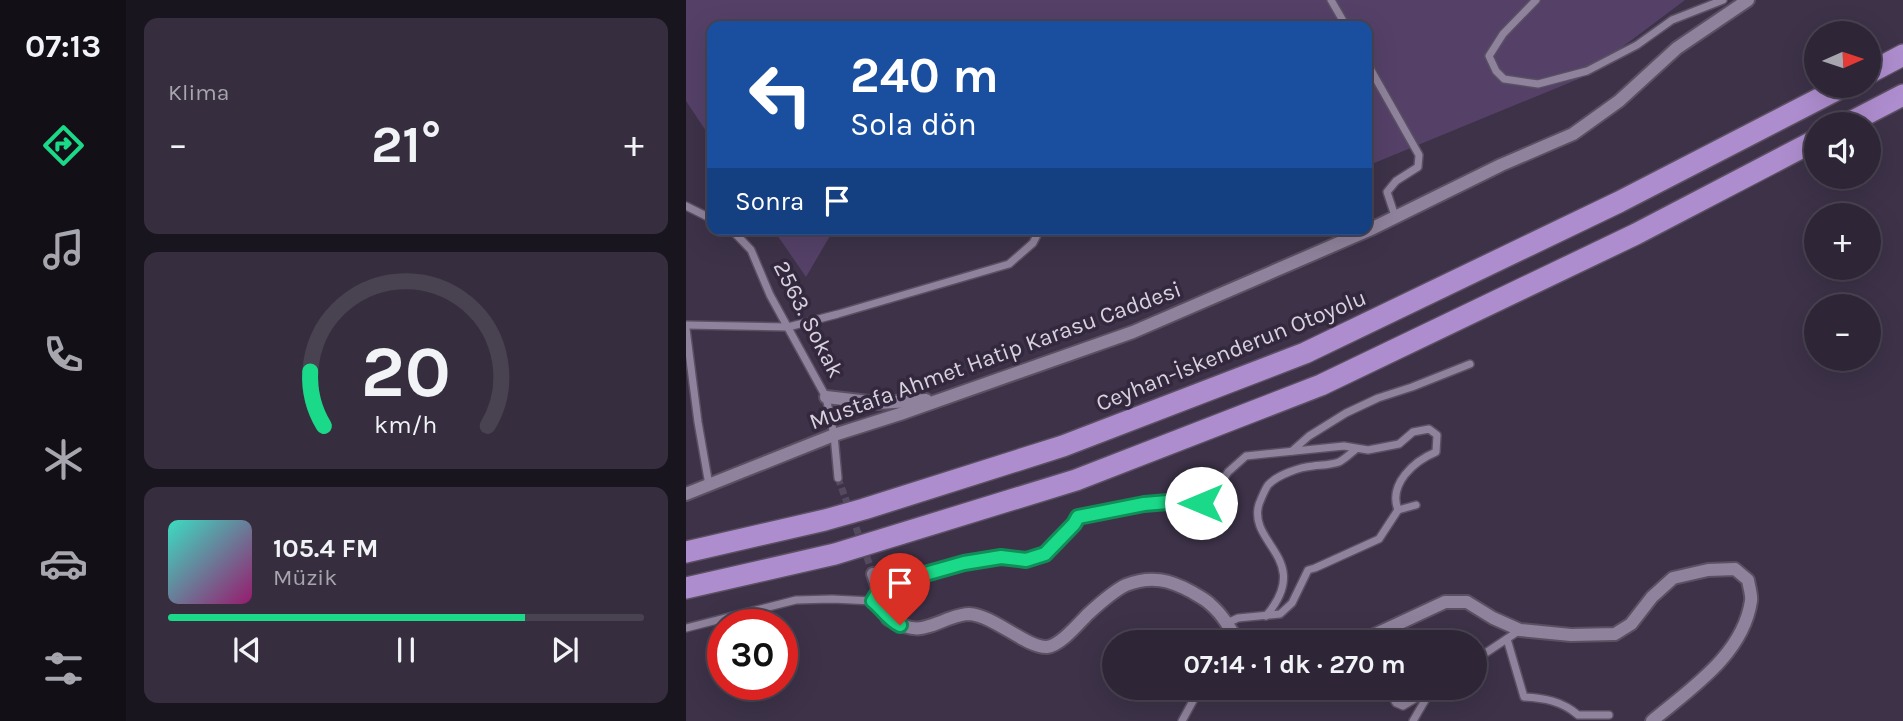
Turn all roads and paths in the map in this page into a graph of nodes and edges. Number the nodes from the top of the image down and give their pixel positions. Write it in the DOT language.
graph roads {
  1 [pos="1331,0"];
  2 [pos="1536,0"];
  3 [pos="1723,0"];
  4 [pos="1748,0"];
  5 [pos="1343,21"];
  6 [pos="1903,55"];
  7 [pos="1881,67"];
  8 [pos="1372,72"];
  9 [pos="1903,96"];
  10 [pos="1821,98"];
  11 [pos="1871,112"];
  12 [pos="1804,146"];
  13 [pos="686,206"];
  14 [pos="707,216"];
  15 [pos="1395,216"];
  16 [pos="1372,228"];
  17 [pos="737,235"];
  18 [pos="1037,235"];
  19 [pos="1356,235"];
  20 [pos="686,327"];
  21 [pos="788,327"];
  22 [pos="1470,364"];
  23 [pos="825,397"];
  24 [pos="947,398"];
  25 [pos="686,421"];
  26 [pos="698,422"];
  27 [pos="834,435"];
  28 [pos="1356,449"];
  29 [pos="1292,452"];
  30 [pos="838,478"];
  31 [pos="709,485"];
  32 [pos="686,494"];
  33 [pos="1416,505"];
  34 [pos="1398,510"];
  35 [pos="686,552"];
  36 [pos="873,574"];
  37 [pos="686,588"];
  38 [pos="876,596"];
  39 [pos="1265,616"];
  40 [pos="1227,623"];
  41 [pos="686,628"];
  42 [pos="1231,630"];
  43 [pos="1385,630"];
  44 [pos="1520,630"];
  45 [pos="1507,639"];
  46 [pos="1487,652"];
  47 [pos="1193,700"];
  48 [pos="1394,700"];
  49 [pos="1413,700"];
  50 [pos="1425,700"];
  51 [pos="1609,715"];
  52 [pos="1182,721"];
  53 [pos="1413,721"];
  54 [pos="1652,721"];
  1 -- 5 [label="street"];
  2 -- 3 [label="street"];
  4 -- 15 [label="street, Mustafa Ahmet Hatip Karasu Caddesi"];
  6 -- 7 [label="highway"];
  8 -- 15 [label="street"];
  9 -- 11 [label="highway"];
  10 -- 35 [label="highway, Ceyhan-İskenderun Otoyolu"];
  12 -- 37 [label="highway"];
  13 -- 14 [label="street"];
  15 -- 16 [label="street, Mustafa Ahmet Hatip Karasu Caddesi"];
  17 -- 21 [label="street, 2563. Sokak"];
  18 -- 21 [label="street"];
  19 -- 24 [label="street, Mustafa Ahmet Hatip Karasu Caddesi"];
  20 -- 21 [label="street"];
  20 -- 26 [label="street"];
  21 -- 23 [label="street, 2563. Sokak"];
  22 -- 29 [label="street"];
  23 -- 24 [label="street"];
  23 -- 27 [label="street, 2563. Sokak"];
  24 -- 27 [label="street, Mustafa Ahmet Hatip Karasu Caddesi"];
  25 -- 26 [label="street"];
  26 -- 31 [label="street"];
  27 -- 30 [label="street, 2563. Sokak"];
  27 -- 31 [label="street, Mustafa Ahmet Hatip Karasu Caddesi"];
  28 -- 29 [label="street"];
  28 -- 34 [label="street"];
  28 -- 39 [label="street"];
  29 -- 38 [label="street"];
  31 -- 32 [label="street, Mustafa Ahmet Hatip Karasu Caddesi"];
  33 -- 34 [label="street"];
  34 -- 39 [label="street"];
  36 -- 38 [label="street"];
  38 -- 40 [label="street"];
  38 -- 41 [label="street"];
  39 -- 40 [label="street"];
  40 -- 42 [label="street"];
  43 -- 44 [label="street"];
  44 -- 45 [label="street"];
  44 -- 54 [label="street"];
  45 -- 46 [label="street"];
  45 -- 51 [label="street"];
  47 -- 52 [label="street"];
  48 -- 49 [label="street"];
  50 -- 53 [label="street"];
}
